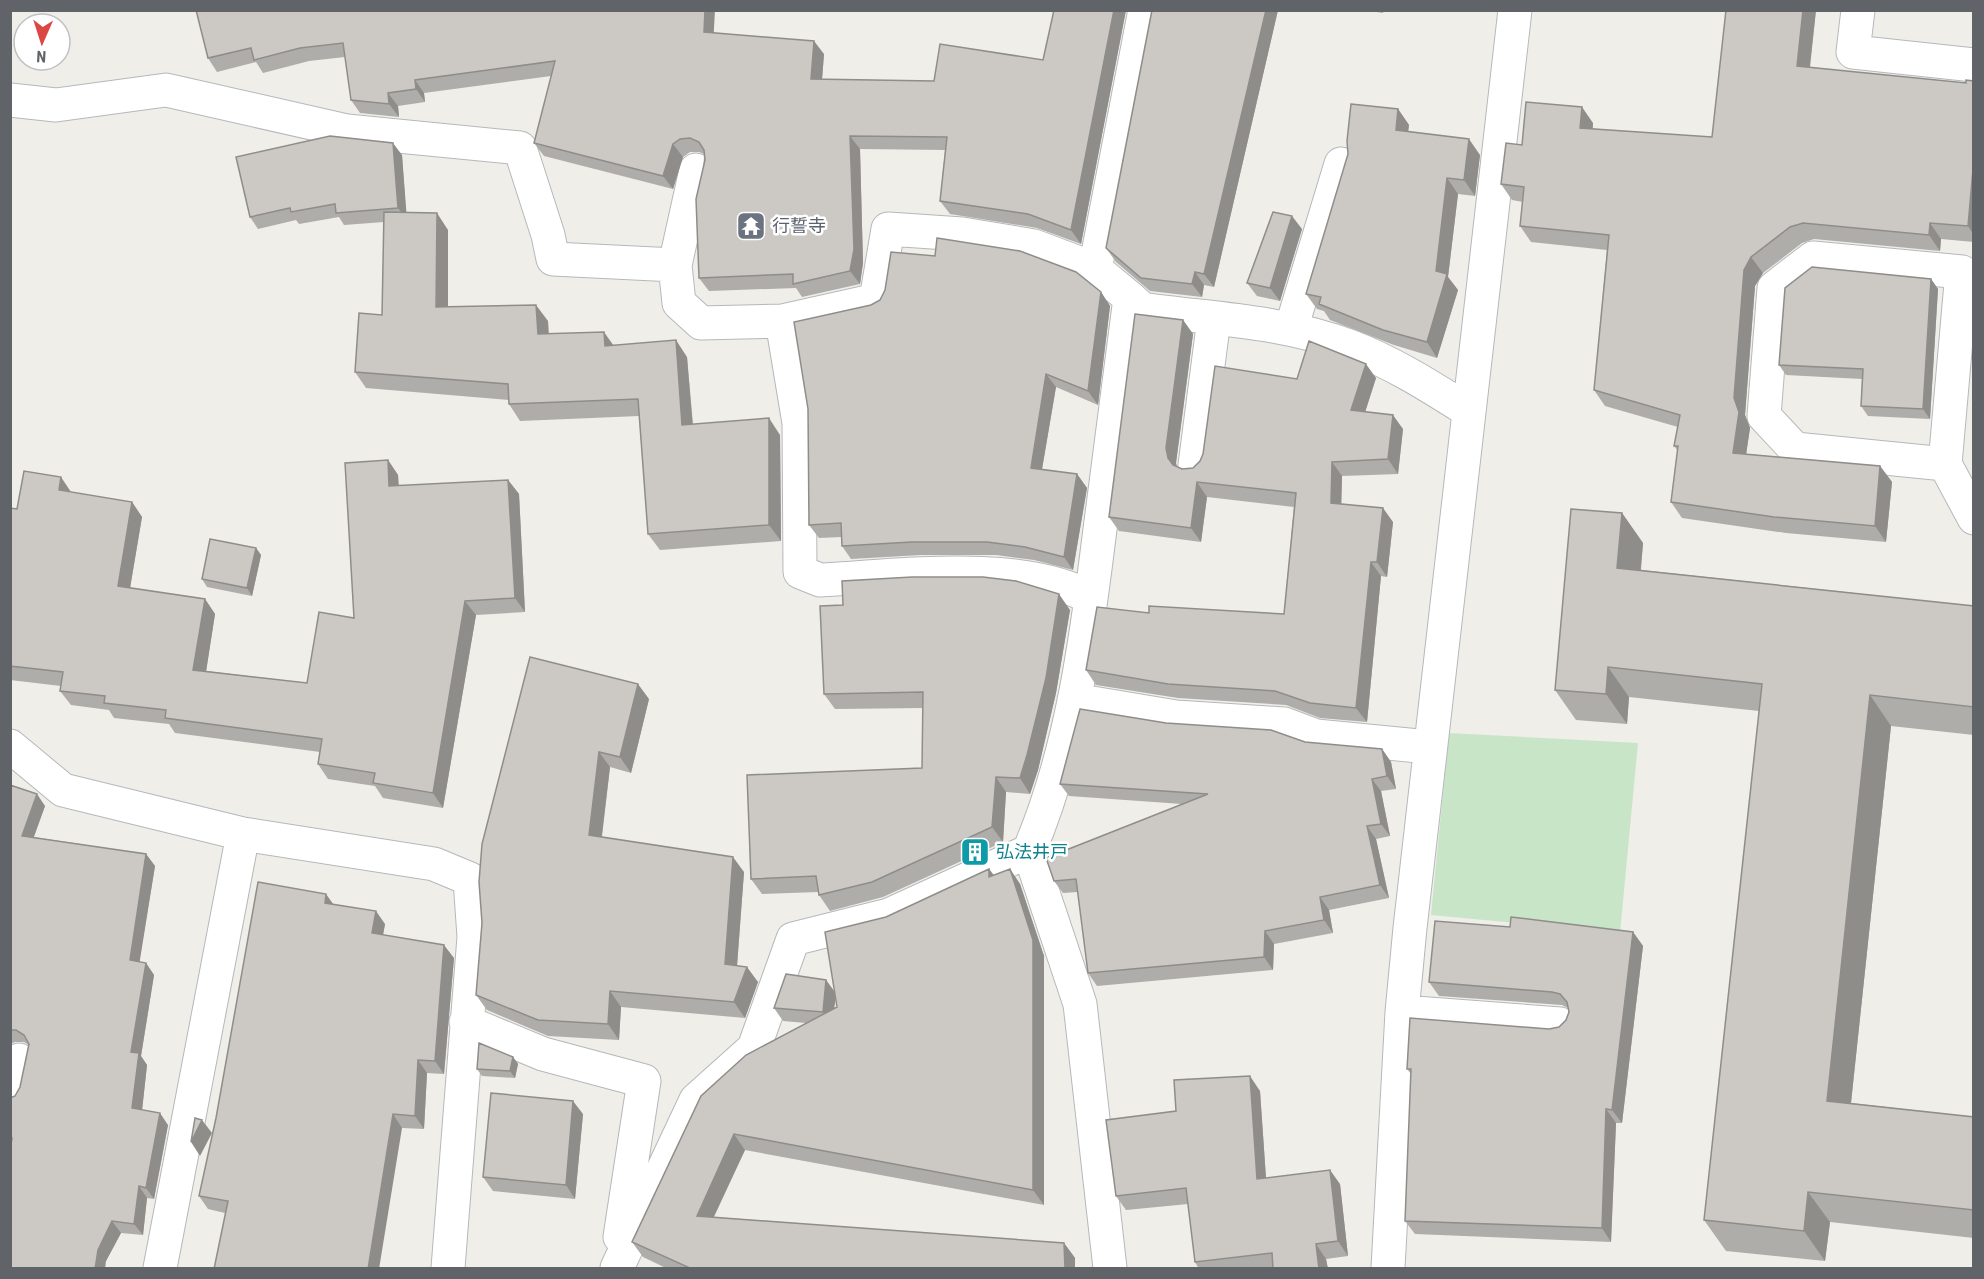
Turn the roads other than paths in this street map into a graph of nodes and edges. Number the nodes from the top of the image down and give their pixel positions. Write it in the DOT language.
graph roads {
  1 [pos="1145,10"];
  2 [pos="1515,10"];
  3 [pos="1858,10"];
  4 [pos="1974,65"];
  5 [pos="10,100"];
  6 [pos="1341,164"];
  7 [pos="696,170"];
  8 [pos="675,265"];
  9 [pos="1095,269"];
  10 [pos="1130,298"];
  11 [pos="1214,319"];
  12 [pos="782,321"];
  13 [pos="1291,329"];
  14 [pos="1469,411"];
  15 [pos="1945,464"];
  16 [pos="1195,465"];
  17 [pos="1974,518"];
  18 [pos="1091,598"];
  19 [pos="1074,700"];
  20 [pos="10,746"];
  21 [pos="1429,747"];
  22 [pos="243,834"];
  23 [pos="1029,851"];
  24 [pos="1402,1012"];
  25 [pos="466,1022"];
  26 [pos="1560,1024"];
  27 [pos="19,1060"];
  28 [pos="10,1094"];
  29 [pos="160,1269"];
  30 [pos="448,1269"];
  31 [pos="616,1269"];
  32 [pos="1110,1269"];
  33 [pos="1388,1269"];
  1 -- 9 [label="street"];
  2 -- 14 [label="street"];
  3 -- 4 [label="street"];
  5 -- 8 [label="street"];
  6 -- 13 [label="street"];
  7 -- 8 [label="street"];
  8 -- 12 [label="street"];
  9 -- 10 [label="street"];
  9 -- 12 [label="street"];
  10 -- 11 [label="street"];
  10 -- 18 [label="street"];
  11 -- 13 [label="street"];
  11 -- 16 [label="street"];
  12 -- 18 [label="street"];
  13 -- 14 [label="street"];
  14 -- 21 [label="street"];
  15 -- 15 [label="street"];
  15 -- 17 [label="street"];
  18 -- 19 [label="street"];
  19 -- 21 [label="street"];
  19 -- 23 [label="street"];
  20 -- 22 [label="street"];
  21 -- 24 [label="street"];
  22 -- 25 [label="street"];
  22 -- 29 [label="street"];
  23 -- 31 [label="street"];
  23 -- 32 [label="street"];
  24 -- 26 [label="street"];
  24 -- 33 [label="street"];
  25 -- 30 [label="street"];
  25 -- 31 [label="street"];
  27 -- 28 [label="street"];
}
